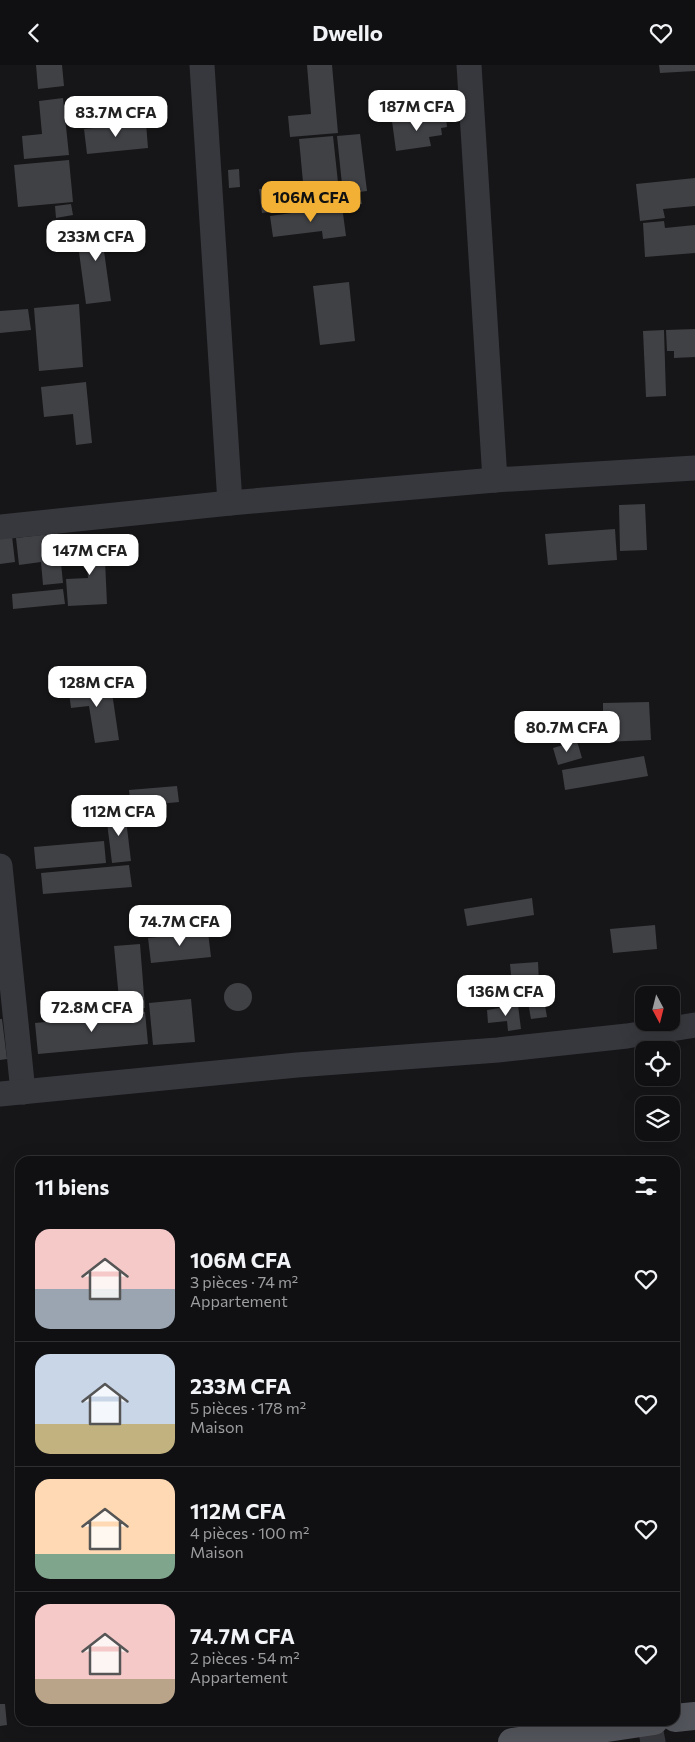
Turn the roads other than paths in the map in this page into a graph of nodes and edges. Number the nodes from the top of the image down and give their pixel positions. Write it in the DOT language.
graph roads {
  1 [pos="202,65"];
  2 [pos="469,65"];
  3 [pos="695,468"];
  4 [pos="494,480"];
  5 [pos="230,503"];
  6 [pos="0,527"];
  7 [pos="0,866"];
  8 [pos="695,1025"];
  9 [pos="11,1093"];
  10 [pos="695,1716"];
  11 [pos="680,1718"];
  12 [pos="622,1726"];
  13 [pos="651,1726"];
  14 [pos="512,1742"];
  15 [pos="653,1742"];
  1 -- 5 [label="street"];
  2 -- 4 [label="street"];
  3 -- 4 [label="street"];
  4 -- 5 [label="street"];
  5 -- 6 [label="street"];
  7 -- 9 [label="street"];
  8 -- 9 [label="street"];
  10 -- 11 [label="main road"];
  12 -- 14 [label="main road"];
  13 -- 15 [label="street"];
}
